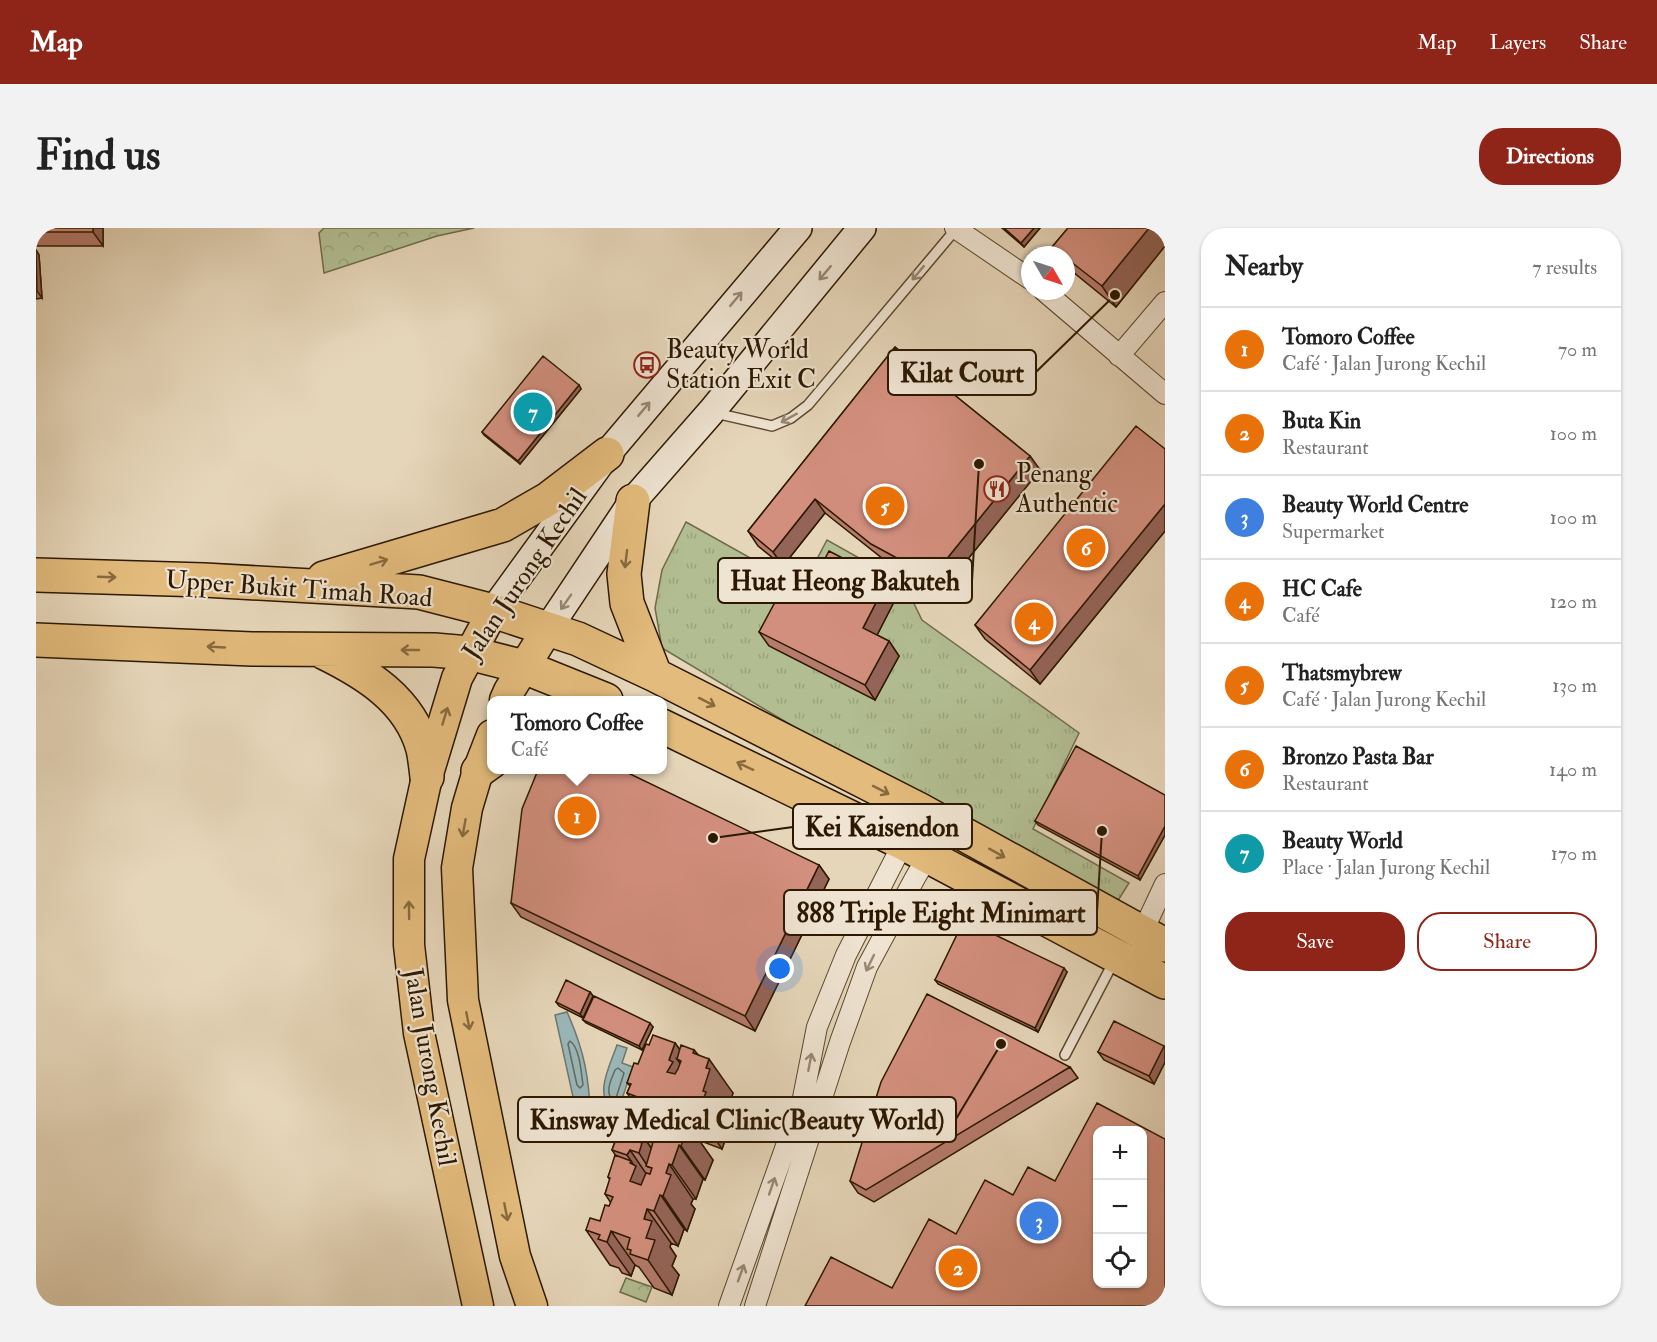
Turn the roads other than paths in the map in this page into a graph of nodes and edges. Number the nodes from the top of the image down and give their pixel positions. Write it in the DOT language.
graph roads {
  1 [pos="798,228"];
  2 [pos="862,228"];
  3 [pos="956,228"];
  4 [pos="1021,273"];
  5 [pos="1054,300"];
  6 [pos="1165,302"];
  7 [pos="1119,356"];
  8 [pos="1165,394"];
  9 [pos="711,412"];
  10 [pos="607,454"];
  11 [pos="633,501"];
  12 [pos="36,575"];
  13 [pos="302,585"];
  14 [pos="493,611"];
  15 [pos="547,630"];
  16 [pos="36,640"];
  17 [pos="321,651"];
  18 [pos="469,653"];
  19 [pos="524,667"];
  20 [pos="655,675"];
  21 [pos="507,696"];
  22 [pos="596,696"];
  23 [pos="667,728"];
  24 [pos="485,766"];
  25 [pos="427,777"];
  26 [pos="933,818"];
  27 [pos="915,850"];
  28 [pos="1164,889"];
  29 [pos="1154,939"];
  30 [pos="1116,957"];
  31 [pos="1165,982"];
  32 [pos="1065,1055"];
  33 [pos="812,1101"];
  34 [pos="753,1241"];
  35 [pos="774,1246"];
  36 [pos="478,1306"];
  37 [pos="532,1306"];
  38 [pos="729,1306"];
  39 [pos="755,1306"];
  10 -- 1 [label="main road, Jalan Jurong Kechil, one-way"];
  2 -- 9 [label="main road, Jalan Jurong Kechil, one-way"];
  3 -- 4 [label="street"];
  3 -- 9 [label="lane, one-way"];
  5 -- 7 [label="street"];
  6 -- 7 [label="street"];
  7 -- 8 [label="street"];
  9 -- 11 [label="main road, Jalan Jurong Kechil"];
  13 -- 10 [label="highway, one-way"];
  10 -- 14 [label="main road, Jalan Jurong Kechil"];
  11 -- 15 [label="main road, Jalan Jurong Kechil, one-way"];
  11 -- 20 [label="highway, one-way"];
  12 -- 13 [label="highway, Upper Bukit Timah Road, one-way"];
  13 -- 14 [label="highway, Upper Bukit Timah Road"];
  14 -- 15 [label="highway, Upper Bukit Timah Road"];
  14 -- 18 [label="main road, Jalan Jurong Kechil"];
  15 -- 19 [label="main road, Jalan Jurong Kechil"];
  15 -- 20 [label="highway, Upper Bukit Timah Road"];
  17 -- 16 [label="highway, Upper Bukit Timah Road, one-way"];
  18 -- 17 [label="highway, Upper Bukit Timah Road, one-way"];
  17 -- 25 [label="highway"];
  18 -- 19 [label="highway, Upper Bukit Timah Road"];
  25 -- 18 [label="main road, Jalan Jurong Kechil, one-way"];
  19 -- 21 [label="main road, Jalan Jurong Kechil"];
  19 -- 22 [label="highway, Upper Bukit Timah Road"];
  20 -- 26 [label="highway, Upper Bukit Timah Road, one-way"];
  27 -- 23 [label="highway, one-way"];
  24 -- 37 [label="main road, Jalan Jurong Kechil, one-way"];
  36 -- 25 [label="main road, Jalan Jurong Kechil, one-way"];
  26 -- 27 [label="street"];
  26 -- 27 [label="street"];
  26 -- 29 [label="highway, Upper Bukit Timah Road, one-way"];
  27 -- 30 [label="highway"];
  27 -- 33 [label="street, one-way"];
  33 -- 27 [label="street, one-way"];
  28 -- 29 [label="street"];
  30 -- 31 [label="highway"];
  30 -- 32 [label="lane"];
  34 -- 33 [label="street, one-way"];
  33 -- 35 [label="street"];
  34 -- 35 [label="lane"];
  38 -- 34 [label="street, one-way"];
  35 -- 39 [label="street"];
}
